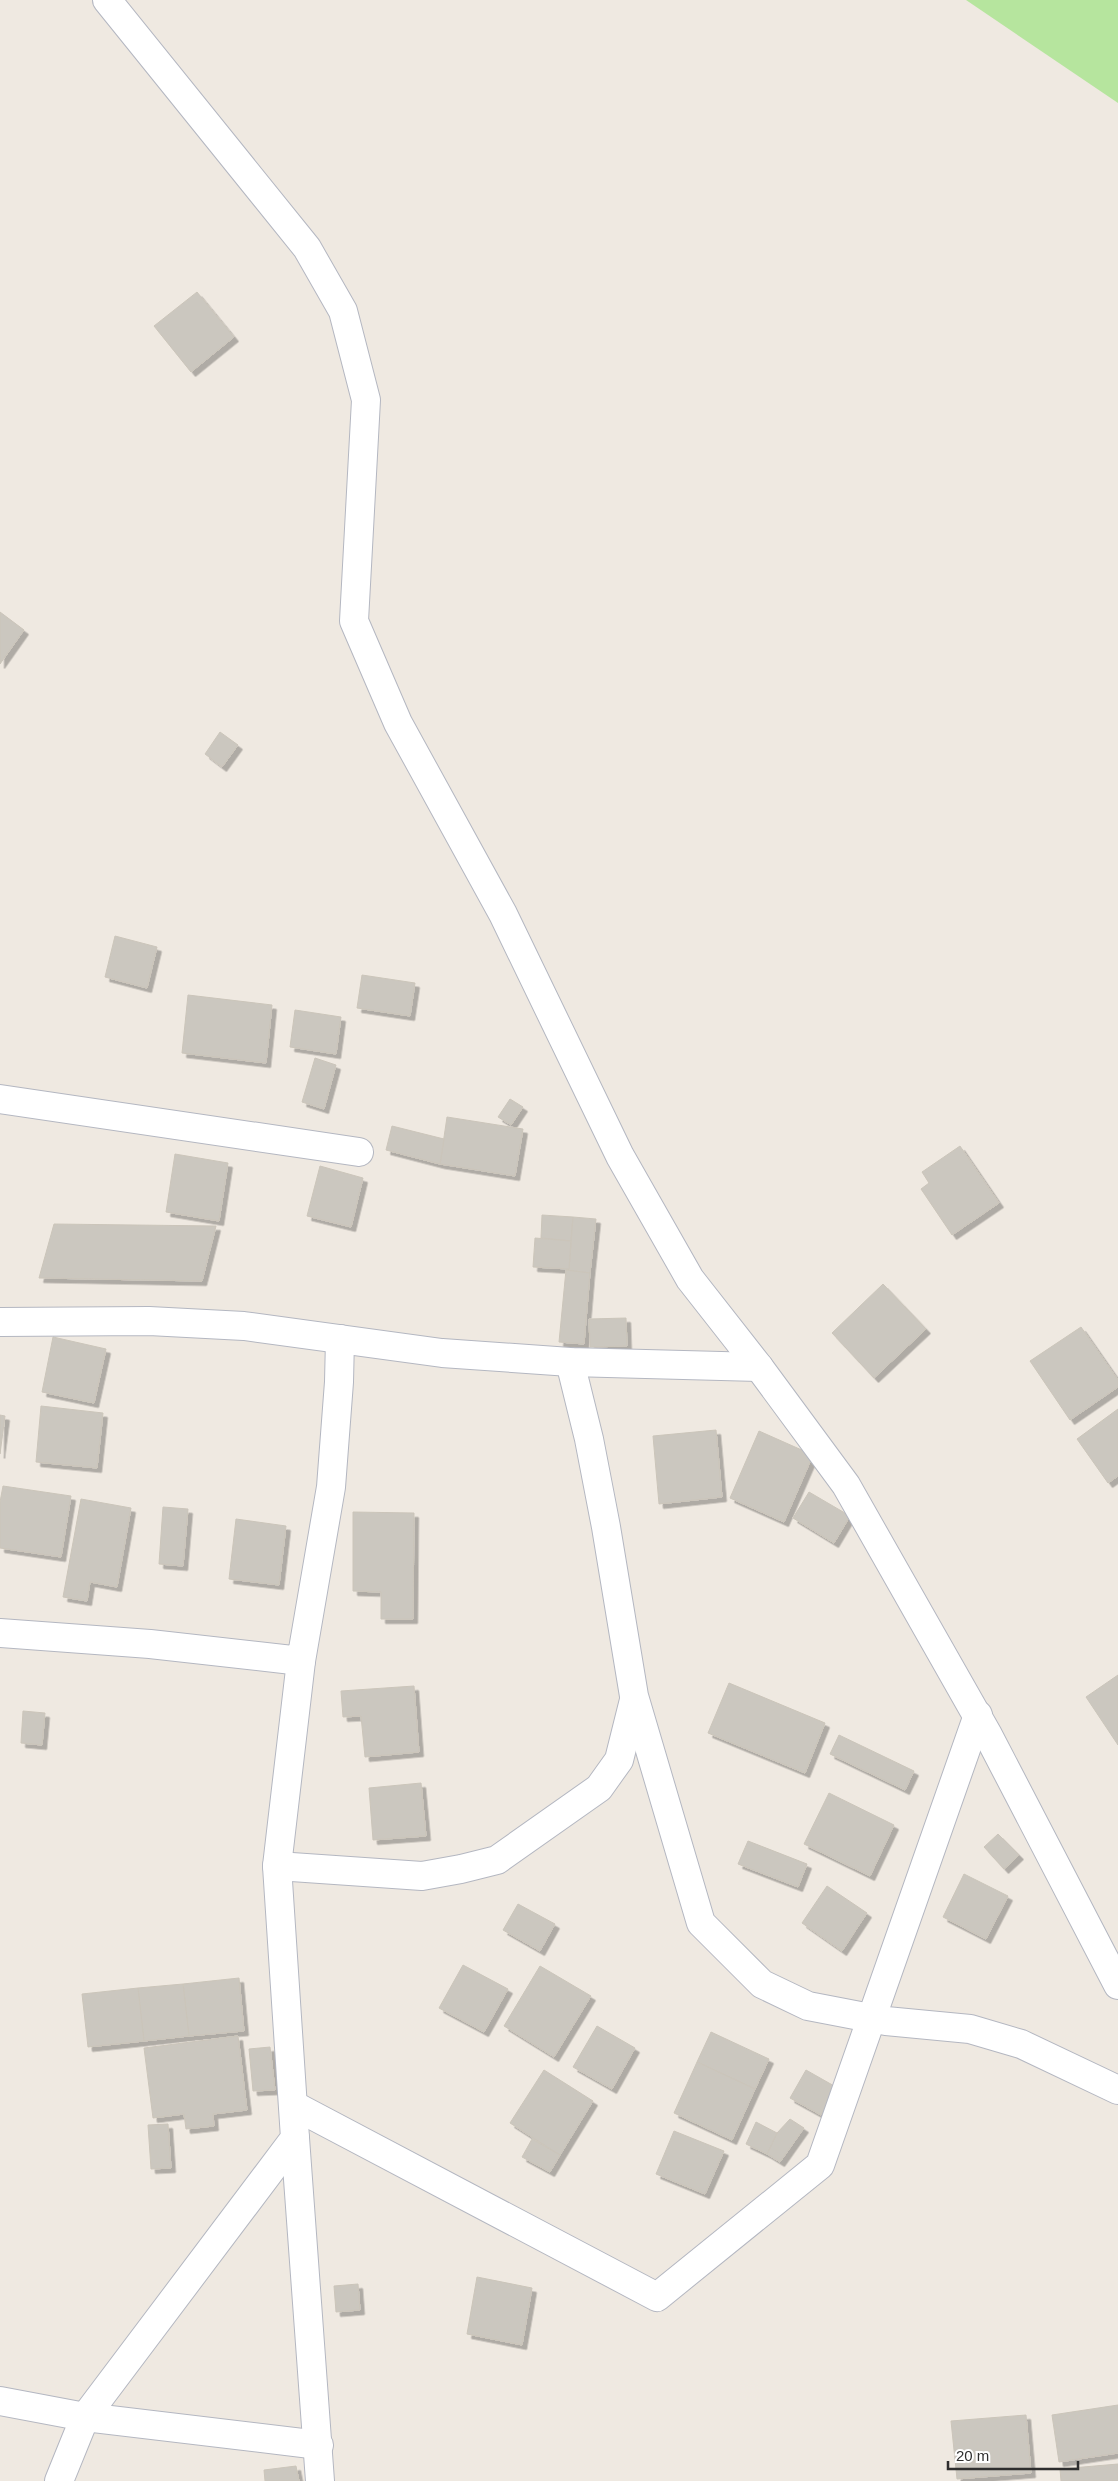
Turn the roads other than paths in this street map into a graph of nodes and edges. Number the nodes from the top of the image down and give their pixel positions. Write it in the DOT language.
graph roads {
  1 [pos="107,0"];
  2 [pos="0,1099"];
  3 [pos="358,1152"];
  4 [pos="0,1322"];
  5 [pos="340,1340"];
  6 [pos="570,1362"];
  7 [pos="759,1367"];
  8 [pos="0,1633"];
  9 [pos="301,1661"];
  10 [pos="634,1696"];
  11 [pos="978,1715"];
  12 [pos="277,1866"];
  13 [pos="1118,1985"];
  14 [pos="871,2019"];
  15 [pos="1118,2090"];
  16 [pos="293,2105"];
  17 [pos="295,2138"];
  18 [pos="0,2401"];
  19 [pos="85,2417"];
  20 [pos="318,2445"];
  21 [pos="59,2481"];
  22 [pos="320,2481"];
  1 -- 7 [label="street"];
  2 -- 3 [label="street"];
  4 -- 5 [label="street"];
  5 -- 6 [label="street"];
  5 -- 9 [label="street"];
  6 -- 7 [label="street"];
  6 -- 10 [label="street"];
  7 -- 11 [label="street"];
  8 -- 9 [label="street"];
  9 -- 12 [label="street"];
  10 -- 12 [label="street"];
  10 -- 14 [label="street"];
  11 -- 13 [label="street"];
  11 -- 14 [label="street"];
  12 -- 16 [label="street"];
  14 -- 15 [label="street"];
  14 -- 16 [label="street"];
  16 -- 17 [label="street"];
  17 -- 19 [label="street"];
  17 -- 20 [label="street"];
  18 -- 19 [label="street"];
  19 -- 20 [label="street"];
  19 -- 21 [label="street"];
  20 -- 22 [label="street"];
}
